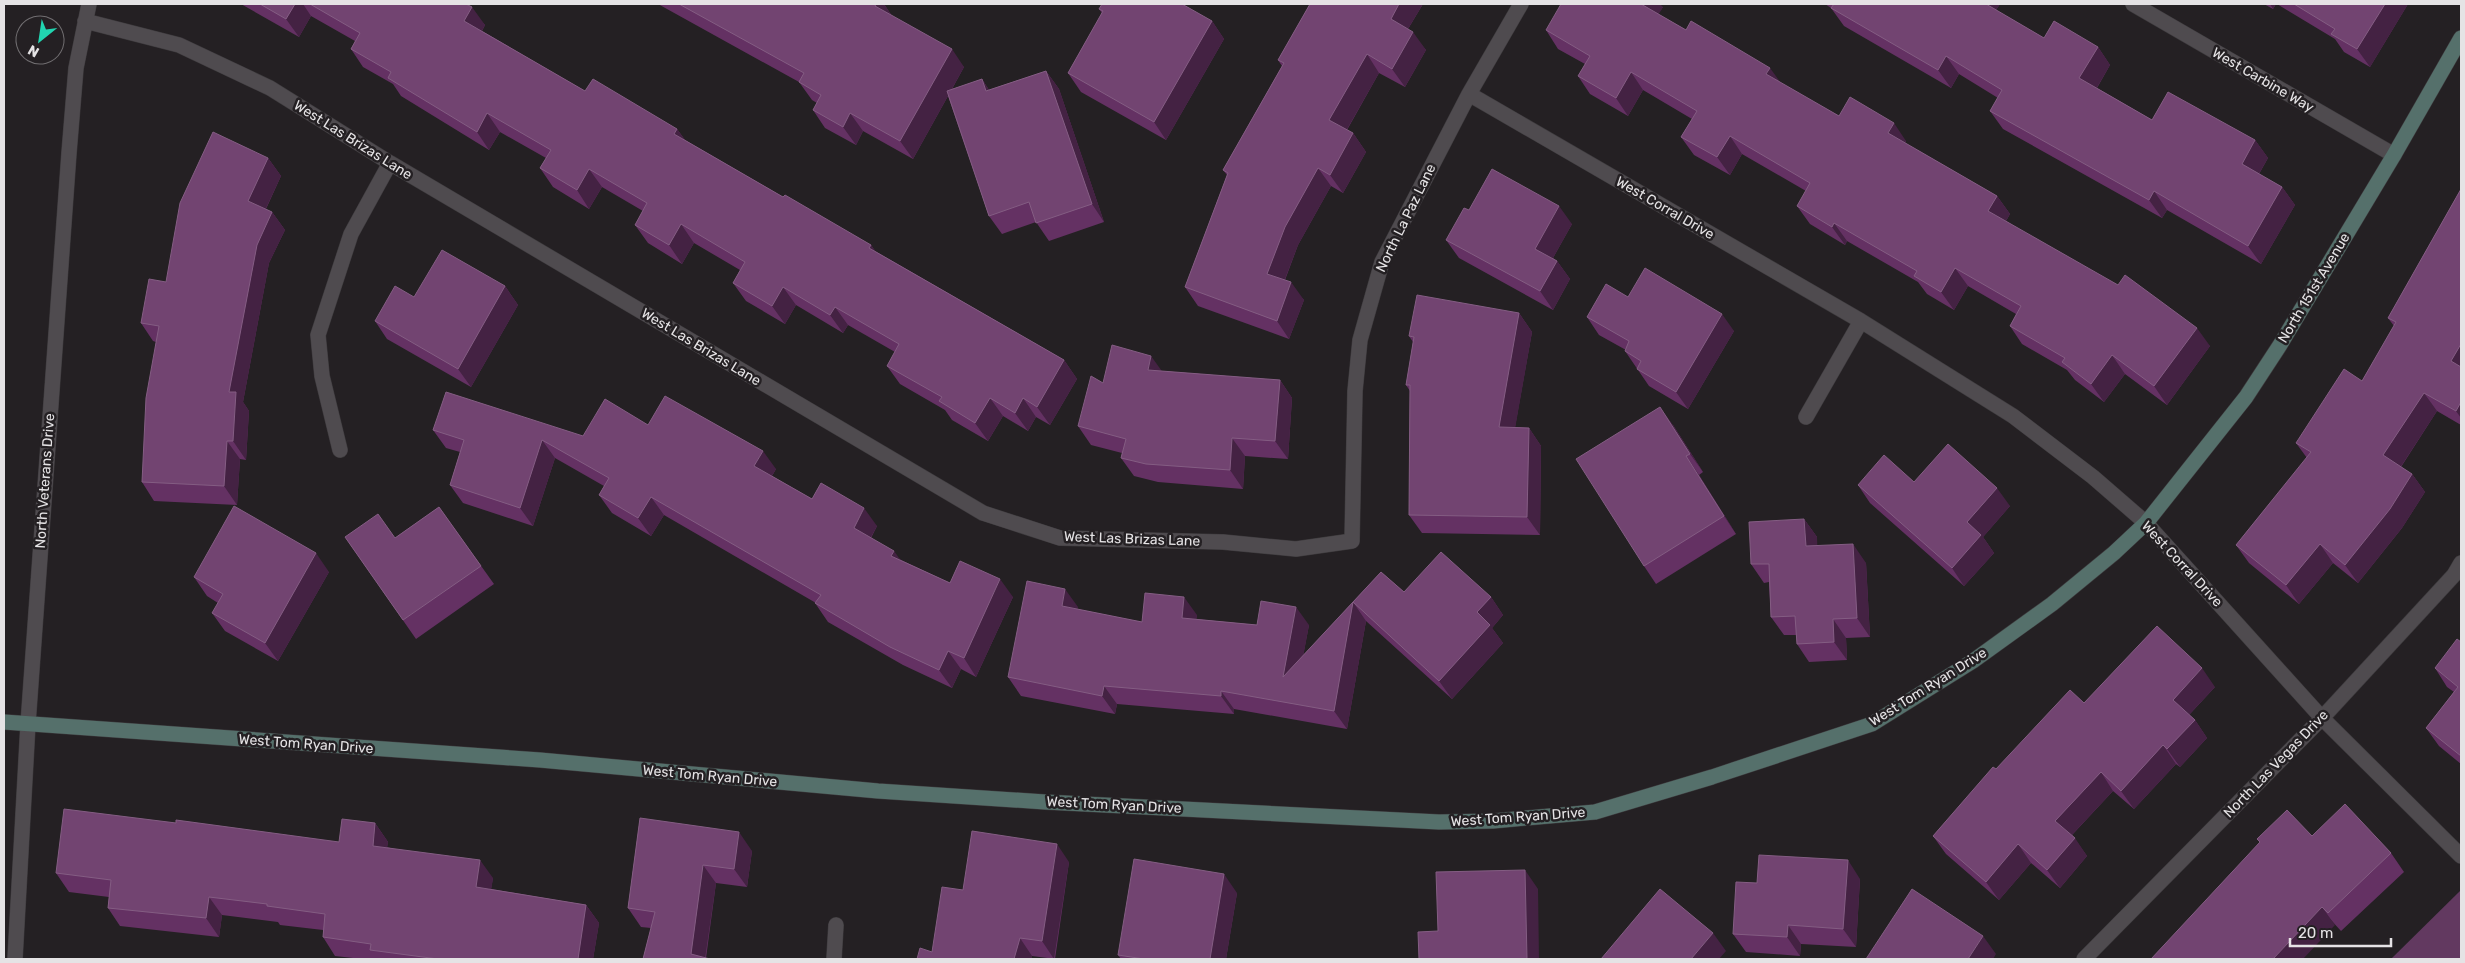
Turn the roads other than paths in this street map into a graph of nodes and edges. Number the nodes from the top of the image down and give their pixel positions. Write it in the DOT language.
graph roads {
  1 [pos="89,4"];
  2 [pos="1521,4"];
  3 [pos="2133,4"];
  4 [pos="85,22"];
  5 [pos="2461,38"];
  6 [pos="1469,94"];
  7 [pos="2394,155"];
  8 [pos="390,163"];
  9 [pos="1861,321"];
  10 [pos="1806,417"];
  11 [pos="340,450"];
  12 [pos="2146,523"];
  13 [pos="1352,541"];
  14 [pos="2461,563"];
  15 [pos="2322,718"];
  16 [pos="4,722"];
  17 [pos="28,724"];
  18 [pos="2461,856"];
  19 [pos="836,925"];
  20 [pos="15,959"];
  21 [pos="834,959"];
  22 [pos="2084,959"];
  1 -- 4 [label="street, North Veterans Drive"];
  2 -- 6 [label="street, North La Paz Lane"];
  3 -- 7 [label="street, West Carbine Way"];
  4 -- 8 [label="street, West Las Brizas Lane"];
  4 -- 17 [label="street, North Veterans Drive"];
  5 -- 7 [label="street, North 151st Avenue"];
  6 -- 9 [label="street, West Corral Drive"];
  6 -- 13 [label="street, North La Paz Lane"];
  7 -- 12 [label="street, North 151st Avenue"];
  8 -- 11 [label="street"];
  8 -- 13 [label="street, West Las Brizas Lane"];
  9 -- 10 [label="street"];
  9 -- 12 [label="street, West Corral Drive"];
  12 -- 15 [label="street, West Corral Drive"];
  12 -- 17 [label="street, West Tom Ryan Drive"];
  14 -- 15 [label="street, North Las Vegas Drive"];
  15 -- 18 [label="street, West Corral Drive"];
  15 -- 22 [label="street, North Las Vegas Drive"];
  16 -- 17 [label="street, West Tom Ryan Drive"];
  17 -- 20 [label="street, North Veterans Drive"];
  19 -- 21 [label="street"];
}
